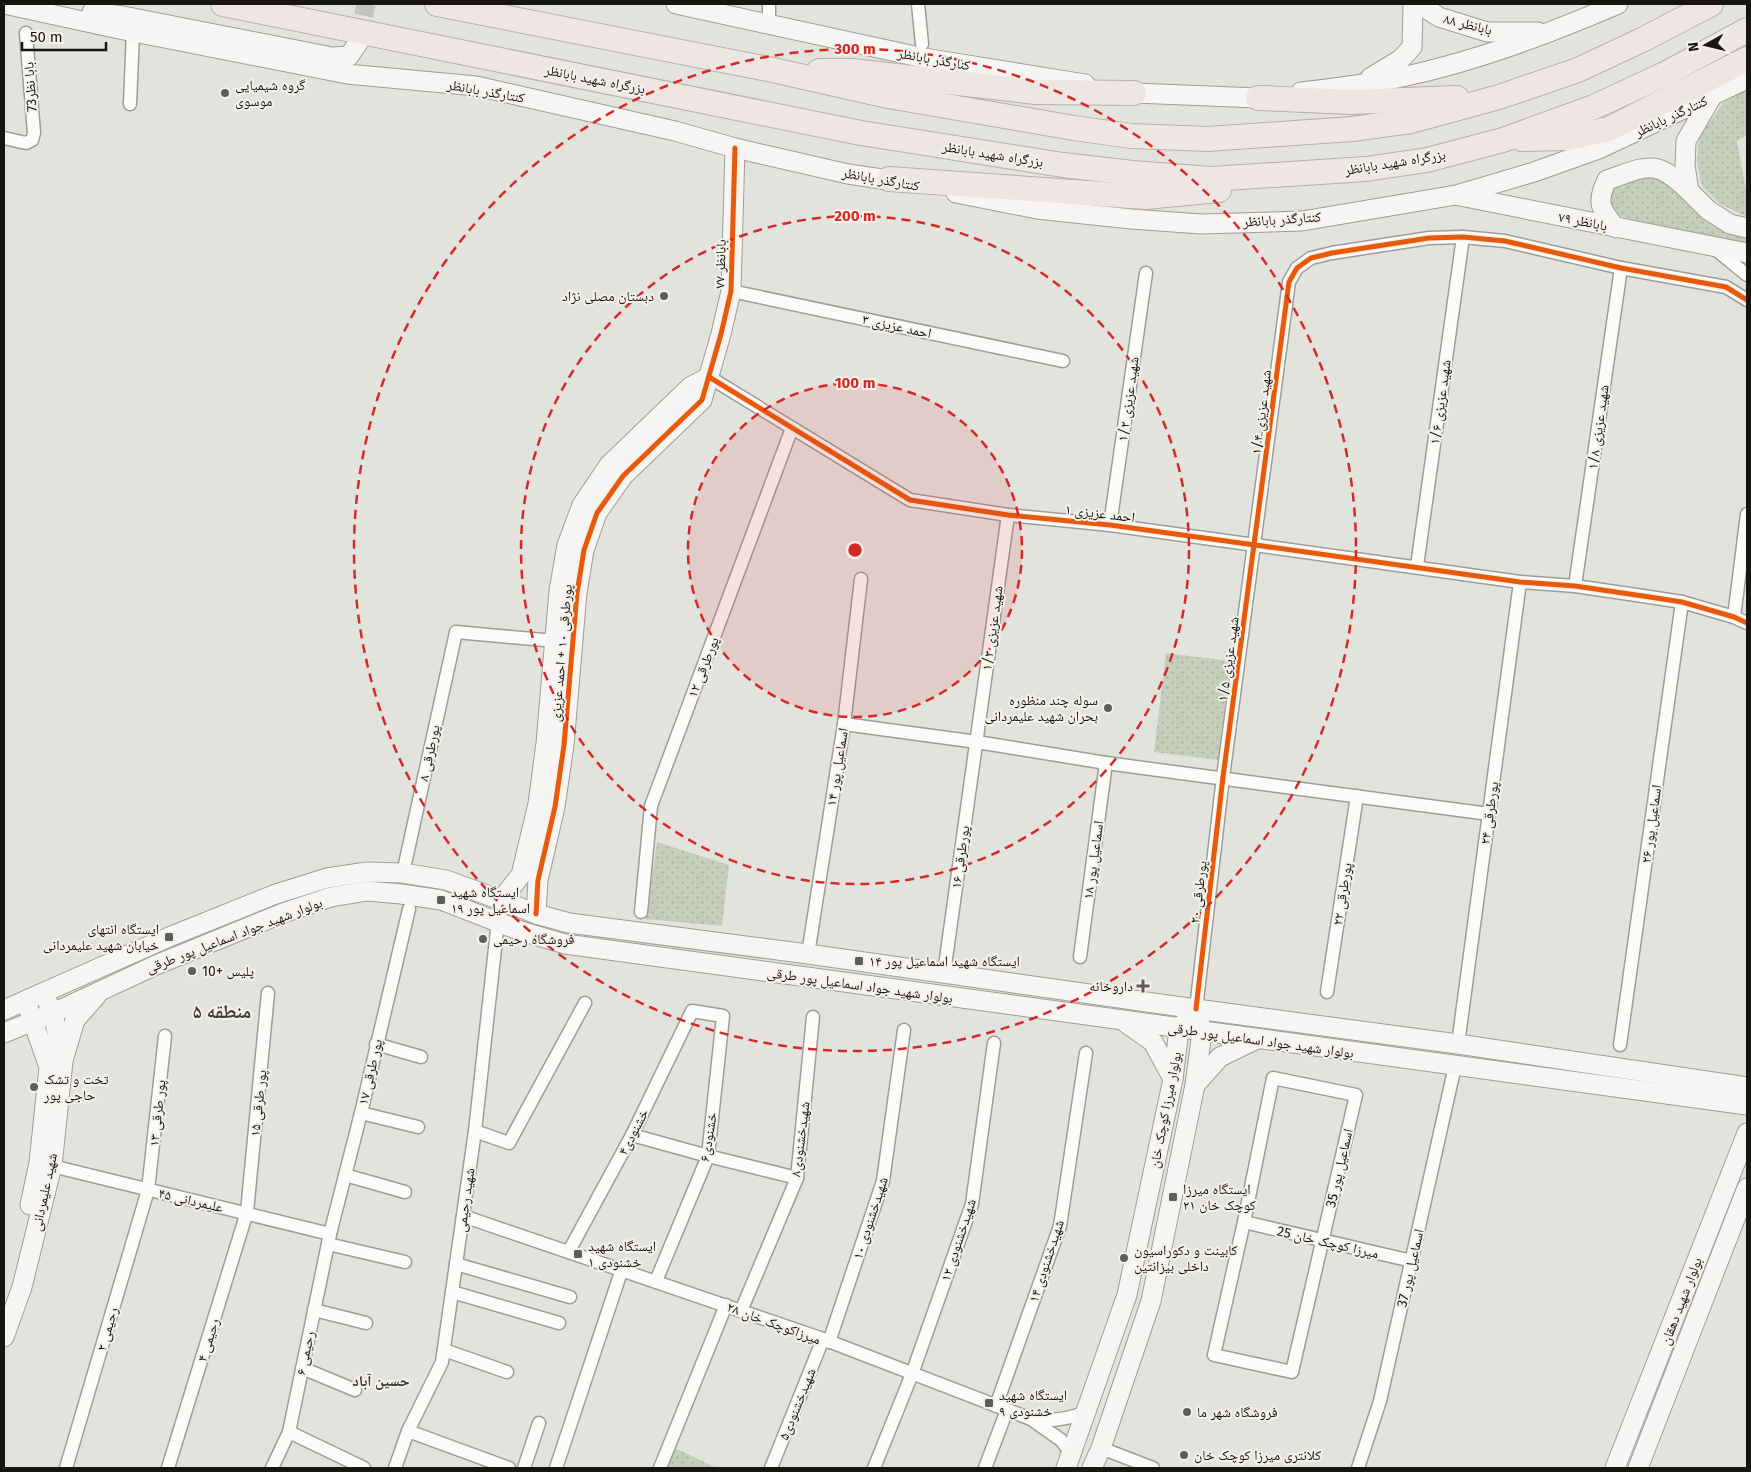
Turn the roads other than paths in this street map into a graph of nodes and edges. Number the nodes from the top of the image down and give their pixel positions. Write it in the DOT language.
graph roads {
  1 [pos="4,4"];
  2 [pos="39,4"];
  3 [pos="223,4"];
  4 [pos="437,4"];
  5 [pos="676,4"];
  6 [pos="769,4"];
  7 [pos="918,4"];
  8 [pos="1413,4"];
  9 [pos="1419,4"];
  10 [pos="1618,4"];
  11 [pos="1711,4"];
  12 [pos="769,23"];
  13 [pos="1747,30"];
  14 [pos="133,32"];
  15 [pos="1552,32"];
  16 [pos="26,34"];
  17 [pos="358,44"];
  18 [pos="922,44"];
  19 [pos="1747,59"];
  20 [pos="773,70"];
  21 [pos="1747,79"];
  22 [pos="1360,84"];
  23 [pos="1134,93"];
  24 [pos="1499,97"];
  25 [pos="1258,98"];
  26 [pos="1711,98"];
  27 [pos="130,104"];
  28 [pos="4,138"];
  29 [pos="1503,140"];
  30 [pos="735,148"];
  31 [pos="1295,174"];
  32 [pos="889,179"];
  33 [pos="1689,191"];
  34 [pos="1456,195"];
  35 [pos="1616,228"];
  36 [pos="1747,228"];
  37 [pos="1463,237"];
  38 [pos="1710,245"];
  39 [pos="1747,253"];
  40 [pos="1620,268"];
  41 [pos="1146,272"];
  42 [pos="1747,275"];
  43 [pos="731,291"];
  44 [pos="1747,300"];
  45 [pos="1063,361"];
  46 [pos="709,377"];
  47 [pos="792,428"];
  48 [pos="1747,514"];
  49 [pos="1008,515"];
  50 [pos="1110,525"];
  51 [pos="1255,544"];
  52 [pos="1417,566"];
  53 [pos="861,579"];
  54 [pos="1520,582"];
  55 [pos="1575,586"];
  56 [pos="1682,602"];
  57 [pos="1734,617"];
  58 [pos="1747,623"];
  59 [pos="555,641"];
  60 [pos="844,724"];
  61 [pos="976,742"];
  62 [pos="1106,763"];
  63 [pos="1223,777"];
  64 [pos="1356,796"];
  65 [pos="1489,814"];
  66 [pos="403,873"];
  67 [pos="501,900"];
  68 [pos="409,909"];
  69 [pos="641,912"];
  70 [pos="536,914"];
  71 [pos="498,921"];
  72 [pos="667,936"];
  73 [pos="808,954"];
  74 [pos="1080,957"];
  75 [pos="664,958"];
  76 [pos="944,973"];
  77 [pos="101,990"];
  78 [pos="1327,992"];
  79 [pos="43,993"];
  80 [pos="268,993"];
  81 [pos="25,1002"];
  82 [pos="584,1003"];
  83 [pos="1196,1009"];
  84 [pos="4,1010"];
  85 [pos="692,1011"];
  86 [pos="52,1013"];
  87 [pos="813,1017"];
  88 [pos="34,1021"];
  89 [pos="1123,1021"];
  90 [pos="1179,1029"];
  91 [pos="904,1030"];
  92 [pos="1202,1032"];
  93 [pos="4,1033"];
  94 [pos="165,1036"];
  95 [pos="1257,1039"];
  96 [pos="376,1044"];
  97 [pos="994,1044"];
  98 [pos="1458,1044"];
  99 [pos="1620,1045"];
  100 [pos="1086,1053"];
  101 [pos="421,1057"];
  102 [pos="63,1061"];
  103 [pos="1455,1066"];
  104 [pos="1173,1079"];
  105 [pos="1195,1085"];
  106 [pos="1747,1087"];
  107 [pos="1747,1106"];
  108 [pos="361,1113"];
  109 [pos="418,1126"];
  110 [pos="475,1131"];
  111 [pos="1747,1133"];
  112 [pos="632,1135"];
  113 [pos="1157,1153"];
  114 [pos="708,1156"];
  115 [pos="1181,1157"];
  116 [pos="46,1164"];
  117 [pos="345,1175"];
  118 [pos="797,1178"];
  119 [pos="1747,1188"];
  120 [pos="148,1190"];
  121 [pos="405,1192"];
  122 [pos="247,1212"];
  123 [pos="463,1216"];
  124 [pos="1244,1222"];
  125 [pos="329,1239"];
  126 [pos="1322,1240"];
  127 [pos="569,1251"];
  128 [pos="1412,1261"];
  129 [pos="406,1262"];
  130 [pos="456,1264"];
  131 [pos="622,1269"];
  132 [pos="656,1281"];
  133 [pos="452,1292"];
  134 [pos="570,1297"];
  135 [pos="726,1305"];
  136 [pos="4,1306"];
  137 [pos="314,1310"];
  138 [pos="742,1311"];
  139 [pos="366,1323"];
  140 [pos="559,1323"];
  141 [pos="4,1337"];
  142 [pos="826,1341"];
  143 [pos="444,1350"];
  144 [pos="302,1368"];
  145 [pos="507,1372"];
  146 [pos="912,1374"];
  147 [pos="355,1390"];
  148 [pos="1002,1408"];
  149 [pos="1084,1414"];
  150 [pos="1032,1419"];
  151 [pos="539,1424"];
  152 [pos="408,1431"];
  153 [pos="289,1432"];
  154 [pos="1101,1448"];
  155 [pos="1069,1461"];
  156 [pos="66,1468"];
  157 [pos="168,1468"];
  158 [pos="272,1468"];
  159 [pos="364,1468"];
  160 [pos="395,1468"];
  161 [pos="509,1468"];
  162 [pos="524,1468"];
  163 [pos="556,1468"];
  164 [pos="660,1468"];
  165 [pos="771,1468"];
  166 [pos="874,1468"];
  167 [pos="985,1468"];
  168 [pos="1092,1468"];
  169 [pos="1153,1468"];
  170 [pos="1358,1468"];
  171 [pos="1615,1468"];
  172 [pos="1638,1468"];
  1 -- 14 [label="main road, کنتارگذر بابانظر"];
  2 -- 17 [label="main road"];
  3 -- 31 [label="highway, بزرگراه شهید بابانظر"];
  4 -- 20 [label="highway"];
  5 -- 12 [label="main road, کنارگذر بابانظر"];
  6 -- 12 [label="street"];
  7 -- 18 [label="street"];
  8 -- 22 [label="main road"];
  9 -- 15 [label="main road, بابانظر ۸۸"];
  10 -- 15 [label="main road, کنارگذر بابانظر"];
  11 -- 24 [label="highway"];
  12 -- 23 [label="main road, کنارگذر بابانظر"];
  13 -- 29 [label="highway, بزرگراه شهید بابانظر"];
  14 -- 27 [label="street"];
  14 -- 30 [label="main road, کنتارگذر بابانظر"];
  15 -- 22 [label="main road, کنارگذر بابانظر"];
  16 -- 28 [label="street, بابا نظر73"];
  19 -- 29 [label="highway"];
  20 -- 23 [label="highway"];
  20 -- 24 [label="highway"];
  21 -- 26 [label="main road, کنتارگذر بابانظر"];
  22 -- 25 [label="main road, کنارگذر بابانظر"];
  23 -- 25 [label="main road, کنارگذر بابانظر"];
  24 -- 25 [label="highway"];
  26 -- 33 [label="main road"];
  26 -- 34 [label="main road, کنتارگذر بابانظر"];
  29 -- 31 [label="highway, بزرگراه شهید بابانظر"];
  30 -- 32 [label="main road, کنتارگذر بابانظر"];
  30 -- 43 [label="main road, بابانظر ۷۷"];
  31 -- 32 [label="highway"];
  32 -- 34 [label="main road, کنتارگذر بابانظر"];
  33 -- 35 [label="main road"];
  33 -- 36 [label="main road"];
  34 -- 35 [label="main road, بابانظر ۷۹"];
  35 -- 38 [label="main road, بابانظر ۷۹"];
  37 -- 40 [label="street"];
  37 -- 51 [label="street, شهید عزیزی ۱/۴"];
  37 -- 52 [label="street, شهید عزیزی ۱/۶"];
  38 -- 39 [label="main road, بابانظر ۷۹"];
  38 -- 42 [label="street"];
  40 -- 44 [label="street"];
  40 -- 55 [label="street, شهید عزیزی ۱/۸"];
  41 -- 50 [label="street, شهید عزیزی ۱/۲"];
  43 -- 45 [label="street, احمد عزیزی ۳"];
  43 -- 46 [label="main road, بابانظر ۷۷"];
  46 -- 47 [label="street, احمد عزیزی ۱"];
  46 -- 59 [label="main road"];
  46 -- 70 [label="main road, پورطرقی ۱۰ + احمد عزیزی"];
  47 -- 49 [label="street, احمد عزیزی ۱"];
  47 -- 69 [label="street, پورطرقی ۱۲"];
  48 -- 57 [label="street"];
  49 -- 50 [label="street, احمد عزیزی ۱"];
  49 -- 61 [label="street, شهید عزیزی ۱/۳"];
  50 -- 51 [label="street, احمد عزیزی ۱"];
  51 -- 52 [label="street, احمد عزیزی ۱"];
  51 -- 63 [label="street, شهید عزیزی ۱/۵"];
  52 -- 54 [label="street, احمد عزیزی ۱"];
  53 -- 60 [label="street, اسماعیل پور ۱۴"];
  54 -- 55 [label="street, احمد عزیزی ۱"];
  54 -- 65 [label="street, پورطرقی ۲۴"];
  55 -- 56 [label="street, احمد عزیزی ۱"];
  56 -- 57 [label="street, احمد عزیزی ۱"];
  56 -- 99 [label="street, اسماعیل پور ۲۶"];
  57 -- 58 [label="street, احمد عزیزی ۱"];
  59 -- 66 [label="street, پورطرقی ۸"];
  59 -- 67 [label="main road"];
  60 -- 61 [label="street"];
  60 -- 73 [label="street, اسماعیل پور ۱۴"];
  61 -- 62 [label="street"];
  61 -- 76 [label="street, پورطرقی ۱۶"];
  62 -- 63 [label="street"];
  62 -- 74 [label="street, اسماعیل پور ۱۸"];
  63 -- 64 [label="street"];
  63 -- 83 [label="street, پورطرقی ۲۰"];
  64 -- 65 [label="street"];
  64 -- 78 [label="street, پورطرقی ۲۲"];
  65 -- 98 [label="street, پورطرقی ۲۴"];
  66 -- 67 [label="main road, بولوار شهید جواد اسماعیل پور طرقی"];
  66 -- 79 [label="main road, بولوار شهید جواد اسماعیل پور طرقی"];
  67 -- 70 [label="main road, بولوار شهید جواد اسماعیل پور طرقی"];
  68 -- 96 [label="street, پور طرقی ۱۷"];
  70 -- 72 [label="main road, بولوار شهید جواد اسماعیل پور طرقی"];
  71 -- 75 [label="main road, بولوار شهید جواد اسماعیل پور طرقی"];
  71 -- 77 [label="main road, بولوار شهید جواد اسماعیل پور طرقی"];
  71 -- 110 [label="street, شهید رحیمی"];
  72 -- 73 [label="main road, بولوار شهید جواد اسماعیل پور طرقی"];
  72 -- 75 [label="main road"];
  73 -- 76 [label="main road, بولوار شهید جواد اسماعیل پور طرقی"];
  75 -- 89 [label="main road, بولوار شهید جواد اسماعیل پور طرقی"];
  76 -- 83 [label="main road, بولوار شهید جواد اسماعیل پور طرقی"];
  77 -- 86 [label="main road, بولوار شهید جواد اسماعیل پور طرقی"];
  77 -- 102 [label="main road"];
  79 -- 81 [label="main road, بولوار شهید جواد اسماعیل پور طرقی"];
  79 -- 86 [label="main road, شهید علیمردانی"];
  80 -- 122 [label="street, پور طرقی ۱۵"];
  81 -- 84 [label="main road, بولوار شهید جواد اسماعیل پور طرقی"];
  81 -- 88 [label="main road, شهید علیمردانی"];
  82 -- 110 [label="street"];
  83 -- 90 [label="main road"];
  83 -- 92 [label="main road, بولوار میرزا کوچک خان"];
  83 -- 98 [label="main road, بولوار شهید جواد اسماعیل پور طرقی"];
  85 -- 112 [label="street, خشنودی۴"];
  85 -- 114 [label="street, خشنودی۶"];
  86 -- 88 [label="main road, بولوار شهید جواد اسماعیل پور طرقی"];
  86 -- 102 [label="main road, شهید علیمردانی"];
  87 -- 118 [label="street, شهیدخشنودی۸"];
  88 -- 93 [label="main road, بولوار شهید جواد اسماعیل پور طرقی"];
  88 -- 116 [label="main road, شهید علیمردانی"];
  89 -- 90 [label="main road, بولوار شهید جواد اسماعیل پور طرقی"];
  89 -- 104 [label="main road"];
  90 -- 92 [label="main road, بولوار شهید جواد اسماعیل پور طرقی"];
  90 -- 104 [label="main road, بولوار میرزا کوچک خان"];
  91 -- 142 [label="street, شهیدخشنودی ۱۰"];
  92 -- 95 [label="main road, بولوار شهید جواد اسماعیل پور طرقی"];
  92 -- 105 [label="main road, بولوار میرزا کوچک خان"];
  94 -- 120 [label="street, پور طرقی ۱۳"];
  95 -- 103 [label="main road, بولوار شهید جواد اسماعیل پور طرقی"];
  95 -- 105 [label="main road"];
  96 -- 101 [label="street"];
  96 -- 108 [label="street, پور طرقی ۱۷"];
  97 -- 146 [label="street, شهیدخشنودی ۱۲"];
  98 -- 106 [label="main road, بولوار شهید جواد اسماعیل پور طرقی"];
  100 -- 148 [label="street, شهیدخشنودی ۱۴"];
  102 -- 116 [label="main road, شهید علیمردانی"];
  103 -- 107 [label="main road, بولوار شهید جواد اسماعیل پور طرقی"];
  103 -- 128 [label="street, اسماعیل پور 37"];
  104 -- 113 [label="main road, بولوار میرزا کوچک خان"];
  105 -- 115 [label="main road, بولوار میرزا کوچک خان"];
  108 -- 109 [label="street"];
  108 -- 117 [label="street, پور طرقی ۱۷"];
  110 -- 123 [label="street, شهید رحیمی"];
  111 -- 171 [label="main road, بولوار شهید دهقان"];
  112 -- 114 [label="street"];
  112 -- 127 [label="street, خشنودی۴"];
  113 -- 115 [label="main road"];
  113 -- 149 [label="main road, بولوار میرزا کوچک خان"];
  114 -- 118 [label="street"];
  114 -- 132 [label="street, خشنودی۶"];
  115 -- 154 [label="main road, بولوار میرزا کوچک خان"];
  116 -- 120 [label="street, علیمردانی ۴۵"];
  116 -- 136 [label="main road, شهید علیمردانی"];
  116 -- 141 [label="main road, شهید علیمردانی"];
  117 -- 121 [label="street"];
  117 -- 125 [label="street, پور طرقی ۱۷"];
  118 -- 138 [label="street, شهیدخشنودی۸"];
  119 -- 172 [label="main road, بولوار شهید دهقان"];
  120 -- 122 [label="street, علیمردانی ۴۵"];
  120 -- 156 [label="street, رحیمی ۲"];
  122 -- 125 [label="street, علیمردانی ۴۵"];
  122 -- 157 [label="street, رحیمی ۴"];
  123 -- 127 [label="street, میرزاکوچک خان ۲۸"];
  123 -- 130 [label="street, شهید رحیمی"];
  124 -- 126 [label="street, میرزا کوچک خان 25"];
  124 -- 126 [label="street, اسماعیل پور 35"];
  124 -- 126 [label="street, اسماعیل پور 35"];
  125 -- 129 [label="street, علیمردانی ۴۵"];
  125 -- 137 [label="street, رحیمی ۶"];
  126 -- 128 [label="street, میرزا کوچک خان 25"];
  127 -- 131 [label="street, میرزاکوچک خان ۲۸"];
  128 -- 170 [label="street, اسماعیل پور 37"];
  130 -- 133 [label="street, شهید رحیمی"];
  130 -- 134 [label="street"];
  131 -- 132 [label="street, میرزاکوچک خان ۲۸"];
  131 -- 163 [label="street"];
  132 -- 135 [label="street, میرزاکوچک خان ۲۸"];
  133 -- 140 [label="street"];
  133 -- 143 [label="street, شهید رحیمی"];
  135 -- 138 [label="street, میرزاکوچک خان ۲۸"];
  135 -- 164 [label="street"];
  137 -- 139 [label="street"];
  137 -- 144 [label="street, رحیمی ۶"];
  138 -- 142 [label="street, میرزاکوچک خان ۲۸"];
  142 -- 146 [label="street, میرزاکوچک خان ۲۸"];
  142 -- 165 [label="street, شهیدخشنودی۵"];
  143 -- 145 [label="street"];
  143 -- 152 [label="street, شهید رحیمی"];
  144 -- 147 [label="street"];
  144 -- 153 [label="street, رحیمی ۶"];
  146 -- 148 [label="street, میرزاکوچک خان ۲۸"];
  146 -- 166 [label="street, شهیدخشنودی ۱۲"];
  148 -- 150 [label="street, میرزاکوچک خان ۲۸"];
  148 -- 167 [label="street, شهیدخشنودی ۱۴"];
  149 -- 150 [label="street"];
  149 -- 155 [label="main road, بولوار میرزا کوچک خان"];
  150 -- 155 [label="street, میرزاکوچک خان ۲۸"];
  151 -- 162 [label="street"];
  152 -- 160 [label="street, شهید رحیمی"];
  152 -- 161 [label="street"];
  153 -- 158 [label="street, رحیمی ۶"];
  153 -- 159 [label="street"];
  154 -- 168 [label="main road, بولوار میرزا کوچک خان"];
  154 -- 169 [label="street"];
}
